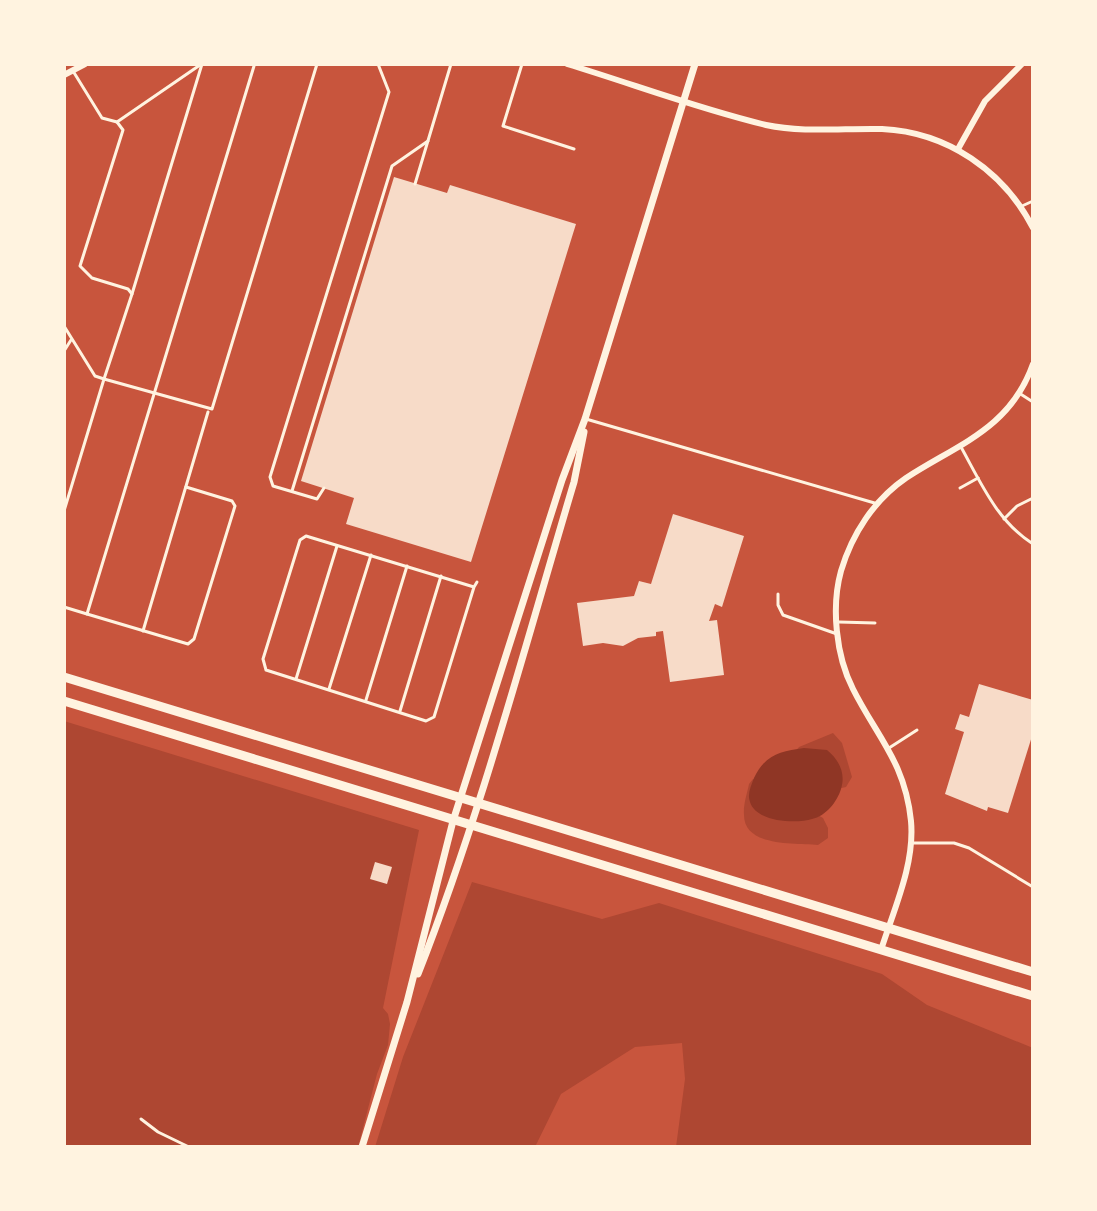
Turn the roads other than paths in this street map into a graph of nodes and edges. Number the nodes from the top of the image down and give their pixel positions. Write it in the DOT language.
graph roads {
  1 [pos="85,64"];
  2 [pos="201,64"];
  3 [pos="239,64"];
  4 [pos="295,64"];
  5 [pos="317,64"];
  6 [pos="378,64"];
  7 [pos="451,64"];
  8 [pos="522,64"];
  9 [pos="567,64"];
  10 [pos="695,64"];
  11 [pos="1022,64"];
  12 [pos="254,66"];
  13 [pos="73,71"];
  14 [pos="64,75"];
  15 [pos="684,100"];
  16 [pos="117,122"];
  17 [pos="428,141"];
  18 [pos="574,149"];
  19 [pos="958,149"];
  20 [pos="415,184"];
  21 [pos="1033,201"];
  22 [pos="1022,206"];
  23 [pos="1033,228"];
  24 [pos="132,294"];
  25 [pos="64,326"];
  26 [pos="71,340"];
  27 [pos="64,351"];
  28 [pos="1033,364"];
  29 [pos="104,379"];
  30 [pos="153,393"];
  31 [pos="1019,393"];
  32 [pos="1033,402"];
  33 [pos="208,410"];
  34 [pos="585,419"];
  35 [pos="961,447"];
  36 [pos="978,478"];
  37 [pos="186,487"];
  38 [pos="324,488"];
  39 [pos="960,488"];
  40 [pos="292,491"];
  41 [pos="1033,498"];
  42 [pos="878,504"];
  43 [pos="64,511"];
  44 [pos="1004,519"];
  45 [pos="1033,544"];
  46 [pos="337,546"];
  47 [pos="371,555"];
  48 [pos="407,566"];
  49 [pos="441,576"];
  50 [pos="477,582"];
  51 [pos="474,587"];
  52 [pos="778,594"];
  53 [pos="64,607"];
  54 [pos="87,614"];
  55 [pos="836,622"];
  56 [pos="875,623"];
  57 [pos="143,631"];
  58 [pos="837,634"];
  59 [pos="64,677"];
  60 [pos="296,679"];
  61 [pos="329,690"];
  62 [pos="64,701"];
  63 [pos="365,701"];
  64 [pos="400,712"];
  65 [pos="917,730"];
  66 [pos="889,748"];
  67 [pos="460,798"];
  68 [pos="478,803"];
  69 [pos="453,821"];
  70 [pos="471,826"];
  71 [pos="911,843"];
  72 [pos="1033,887"];
  73 [pos="888,928"];
  74 [pos="881,950"];
  75 [pos="1033,972"];
  76 [pos="1033,996"];
  77 [pos="407,1002"];
  78 [pos="141,1119"];
  79 [pos="189,1147"];
  80 [pos="362,1147"];
  1 -- 13 [label="street"];
  2 -- 16 [label="lane"];
  2 -- 24 [label="lane"];
  3 -- 12 [label="lane"];
  4 -- 12 [label="lane"];
  5 -- 33 [label="lane"];
  6 -- 40 [label="lane"];
  7 -- 17 [label="lane"];
  8 -- 18 [label="lane"];
  9 -- 15 [label="street"];
  10 -- 15 [label="street"];
  11 -- 19 [label="street"];
  12 -- 30 [label="lane"];
  13 -- 14 [label="street"];
  13 -- 16 [label="lane"];
  15 -- 19 [label="street"];
  15 -- 34 [label="street"];
  16 -- 24 [label="lane"];
  17 -- 20 [label="lane"];
  17 -- 40 [label="lane"];
  19 -- 22 [label="street"];
  21 -- 22 [label="lane"];
  22 -- 23 [label="street"];
  24 -- 29 [label="lane"];
  25 -- 26 [label="lane"];
  26 -- 27 [label="lane"];
  26 -- 29 [label="lane"];
  28 -- 31 [label="street"];
  29 -- 30 [label="lane"];
  29 -- 43 [label="lane"];
  30 -- 33 [label="lane"];
  30 -- 54 [label="lane"];
  31 -- 32 [label="lane"];
  31 -- 35 [label="street"];
  33 -- 37 [label="lane"];
  34 -- 42 [label="lane"];
  34 -- 67 [label="street"];
  34 -- 68 [label="street"];
  35 -- 36 [label="lane"];
  35 -- 42 [label="street"];
  36 -- 39 [label="lane"];
  36 -- 44 [label="lane"];
  37 -- 57 [label="lane"];
  37 -- 57 [label="lane"];
  38 -- 40 [label="lane"];
  41 -- 44 [label="lane"];
  42 -- 55 [label="street"];
  44 -- 45 [label="lane"];
  46 -- 47 [label="lane"];
  46 -- 60 [label="lane"];
  46 -- 60 [label="lane"];
  47 -- 48 [label="lane"];
  47 -- 61 [label="lane"];
  48 -- 49 [label="lane"];
  48 -- 63 [label="lane"];
  49 -- 51 [label="lane"];
  49 -- 64 [label="lane"];
  50 -- 51 [label="lane"];
  51 -- 64 [label="lane"];
  52 -- 58 [label="lane"];
  53 -- 54 [label="lane"];
  54 -- 57 [label="lane"];
  55 -- 56 [label="lane"];
  55 -- 58 [label="street"];
  58 -- 66 [label="street"];
  59 -- 67 [label="main road"];
  60 -- 61 [label="lane"];
  61 -- 63 [label="lane"];
  62 -- 69 [label="main road"];
  63 -- 64 [label="lane"];
  65 -- 66 [label="lane"];
  66 -- 71 [label="street"];
  67 -- 68 [label="main road"];
  67 -- 69 [label="street"];
  68 -- 70 [label="street"];
  68 -- 73 [label="main road"];
  69 -- 70 [label="main road"];
  69 -- 77 [label="street"];
  70 -- 74 [label="main road"];
  70 -- 77 [label="street"];
  71 -- 72 [label="lane"];
  71 -- 73 [label="street"];
  73 -- 74 [label="street"];
  73 -- 75 [label="main road"];
  74 -- 76 [label="main road"];
  77 -- 80 [label="street"];
  78 -- 79 [label="lane"];
}
